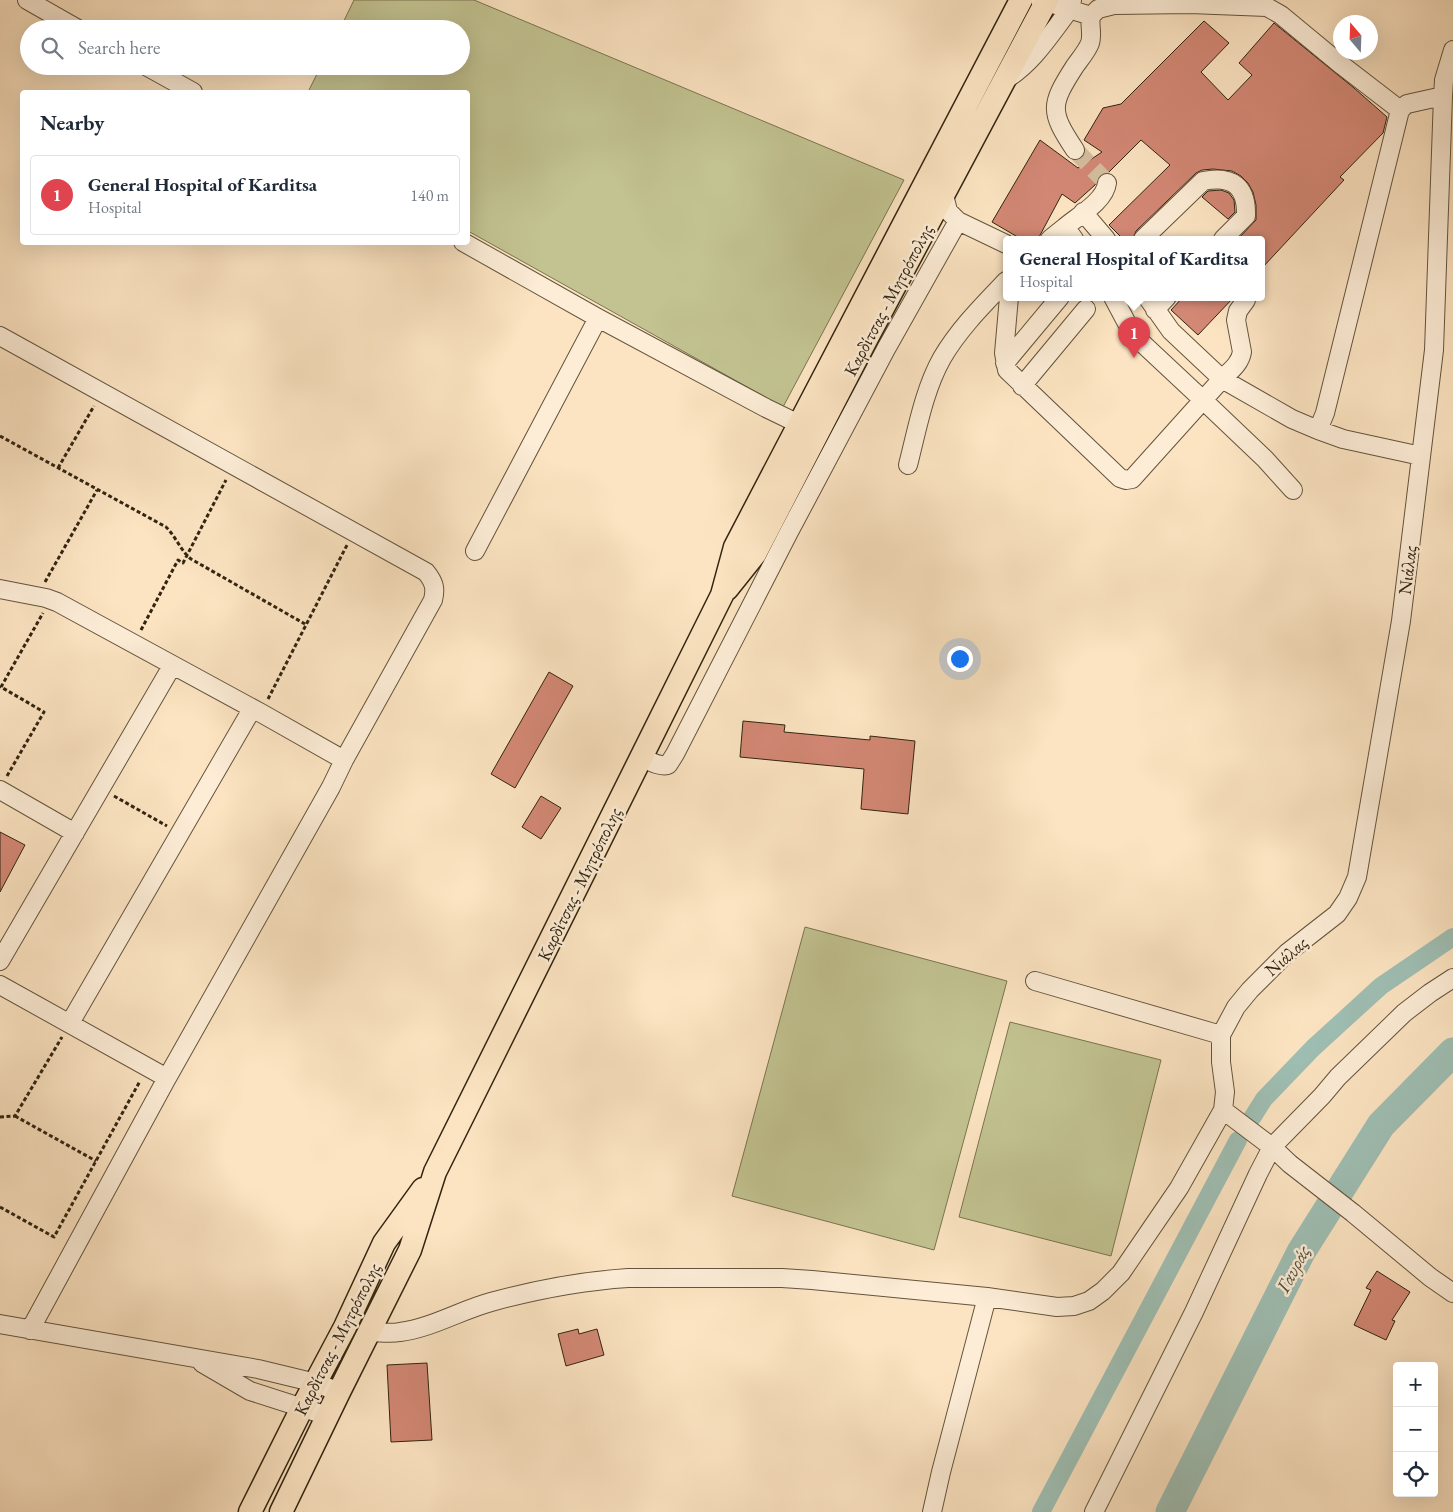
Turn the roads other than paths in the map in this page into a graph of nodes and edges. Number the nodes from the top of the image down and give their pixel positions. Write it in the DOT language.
graph roads {
  1 [pos="27,0"];
  2 [pos="1020,0"];
  3 [pos="1044,1"];
  4 [pos="1071,4"];
  5 [pos="1091,16"];
  6 [pos="62,20"];
  7 [pos="1453,50"];
  8 [pos="162,75"];
  9 [pos="1005,80"];
  10 [pos="1447,86"];
  11 [pos="189,90"];
  12 [pos="1400,110"];
  13 [pos="1075,150"];
  14 [pos="1107,183"];
  15 [pos="944,195"];
  16 [pos="1083,212"];
  17 [pos="958,221"];
  18 [pos="926,228"];
  19 [pos="1069,233"];
  20 [pos="1103,236"];
  21 [pos="1146,236"];
  22 [pos="1226,236"];
  23 [pos="1003,243"];
  24 [pos="1446,244"];
  25 [pos="468,245"];
  26 [pos="1003,284"];
  27 [pos="1009,301"];
  28 [pos="1057,301"];
  29 [pos="1115,301"];
  30 [pos="1245,301"];
  31 [pos="1151,303"];
  32 [pos="1086,310"];
  33 [pos="598,318"];
  34 [pos="0,336"];
  35 [pos="868,338"];
  36 [pos="855,363"];
  37 [pos="1005,363"];
  38 [pos="1222,379"];
  39 [pos="1022,386"];
  40 [pos="1203,400"];
  41 [pos="799,424"];
  42 [pos="1318,430"];
  43 [pos="1421,456"];
  44 [pos="908,465"];
  45 [pos="1293,490"];
  46 [pos="475,551"];
  47 [pos="0,589"];
  48 [pos="722,595"];
  49 [pos="172,666"];
  50 [pos="256,711"];
  51 [pos="642,756"];
  52 [pos="344,760"];
  53 [pos="2,785"];
  54 [pos="75,833"];
  55 [pos="0,961"];
  56 [pos="1453,978"];
  57 [pos="1035,981"];
  58 [pos="0,985"];
  59 [pos="70,1023"];
  60 [pos="1221,1035"];
  61 [pos="166,1078"];
  62 [pos="1223,1110"];
  63 [pos="1272,1147"];
  64 [pos="435,1172"];
  65 [pos="1453,1294"];
  66 [pos="987,1298"];
  67 [pos="0,1324"];
  68 [pos="30,1330"];
  69 [pos="370,1332"];
  70 [pos="192,1358"];
  71 [pos="316,1383"];
  72 [pos="339,1392"];
  73 [pos="302,1408"];
  74 [pos="328,1416"];
  75 [pos="250,1512"];
  76 [pos="281,1512"];
  77 [pos="932,1512"];
  78 [pos="1094,1512"];
  1 -- 6 [label="street"];
  2 -- 35 [label="main road, Καρδίτσας - Μητρόπολης"];
  3 -- 4 [label="street"];
  3 -- 9 [label="main road, Καρδίτσας - Μητρόπολης"];
  4 -- 5 [label="street"];
  4 -- 9 [label="street"];
  5 -- 12 [label="street"];
  5 -- 13 [label="street"];
  7 -- 10 [label="street, Νιάλας"];
  8 -- 11 [label="street"];
  9 -- 15 [label="main road, Καρδίτσας - Μητρόπολης"];
  10 -- 12 [label="street"];
  10 -- 24 [label="street, Νιάλας"];
  12 -- 42 [label="street"];
  14 -- 16 [label="street"];
  15 -- 17 [label="street"];
  15 -- 18 [label="main road, Καρδίτσας - Μητρόπολης"];
  16 -- 19 [label="street"];
  16 -- 20 [label="street"];
  17 -- 18 [label="street"];
  17 -- 23 [label="street"];
  17 -- 35 [label="street"];
  18 -- 35 [label="main road, Καρδίτσας - Μητρόπολης"];
  21 -- 22 [label="street"];
  24 -- 43 [label="street, Νιάλας"];
  25 -- 33 [label="street"];
  26 -- 44 [label="street"];
  27 -- 37 [label="street"];
  28 -- 37 [label="street"];
  29 -- 40 [label="street"];
  30 -- 38 [label="street"];
  31 -- 38 [label="street"];
  32 -- 39 [label="street"];
  33 -- 41 [label="street"];
  33 -- 46 [label="street"];
  34 -- 52 [label="street"];
  35 -- 36 [label="main road, Καρδίτσας - Μητρόπολης"];
  36 -- 41 [label="main road, Καρδίτσας - Μητρόπολης"];
  36 -- 48 [label="main road, Καρδίτσας - Μητρόπολης"];
  36 -- 51 [label="street"];
  37 -- 39 [label="street"];
  38 -- 40 [label="street"];
  38 -- 42 [label="street"];
  39 -- 40 [label="street"];
  40 -- 45 [label="street"];
  41 -- 48 [label="main road, Καρδίτσας - Μητρόπολης"];
  42 -- 43 [label="street"];
  43 -- 60 [label="street, Νιάλας"];
  47 -- 49 [label="street"];
  48 -- 51 [label="main road, Καρδίτσας - Μητρόπολης"];
  49 -- 50 [label="street"];
  49 -- 54 [label="street"];
  50 -- 52 [label="street"];
  50 -- 59 [label="street"];
  51 -- 64 [label="main road, Καρδίτσας - Μητρόπολης"];
  52 -- 61 [label="street"];
  53 -- 54 [label="street"];
  54 -- 55 [label="street"];
  56 -- 63 [label="street"];
  57 -- 60 [label="street"];
  58 -- 59 [label="street"];
  59 -- 61 [label="street"];
  60 -- 62 [label="street"];
  61 -- 68 [label="street"];
  62 -- 63 [label="street"];
  62 -- 66 [label="street"];
  63 -- 65 [label="street"];
  63 -- 78 [label="street"];
  64 -- 69 [label="main road, Καρδίτσας - Μητρόπολης"];
  64 -- 71 [label="main road, Καρδίτσας - Μητρόπολης"];
  66 -- 69 [label="street"];
  66 -- 77 [label="street"];
  67 -- 68 [label="street"];
  68 -- 70 [label="street"];
  69 -- 72 [label="main road, Καρδίτσας - Μητρόπολης"];
  70 -- 71 [label="street"];
  70 -- 73 [label="street"];
  71 -- 72 [label="street"];
  71 -- 73 [label="main road, Καρδίτσας - Μητρόπολης"];
  72 -- 74 [label="main road, Καρδίτσας - Μητρόπολης"];
  73 -- 74 [label="street"];
  73 -- 75 [label="main road, Καρδίτσας - Μητρόπολης"];
  74 -- 76 [label="main road, Καρδίτσας - Μητρόπολης"];
}
